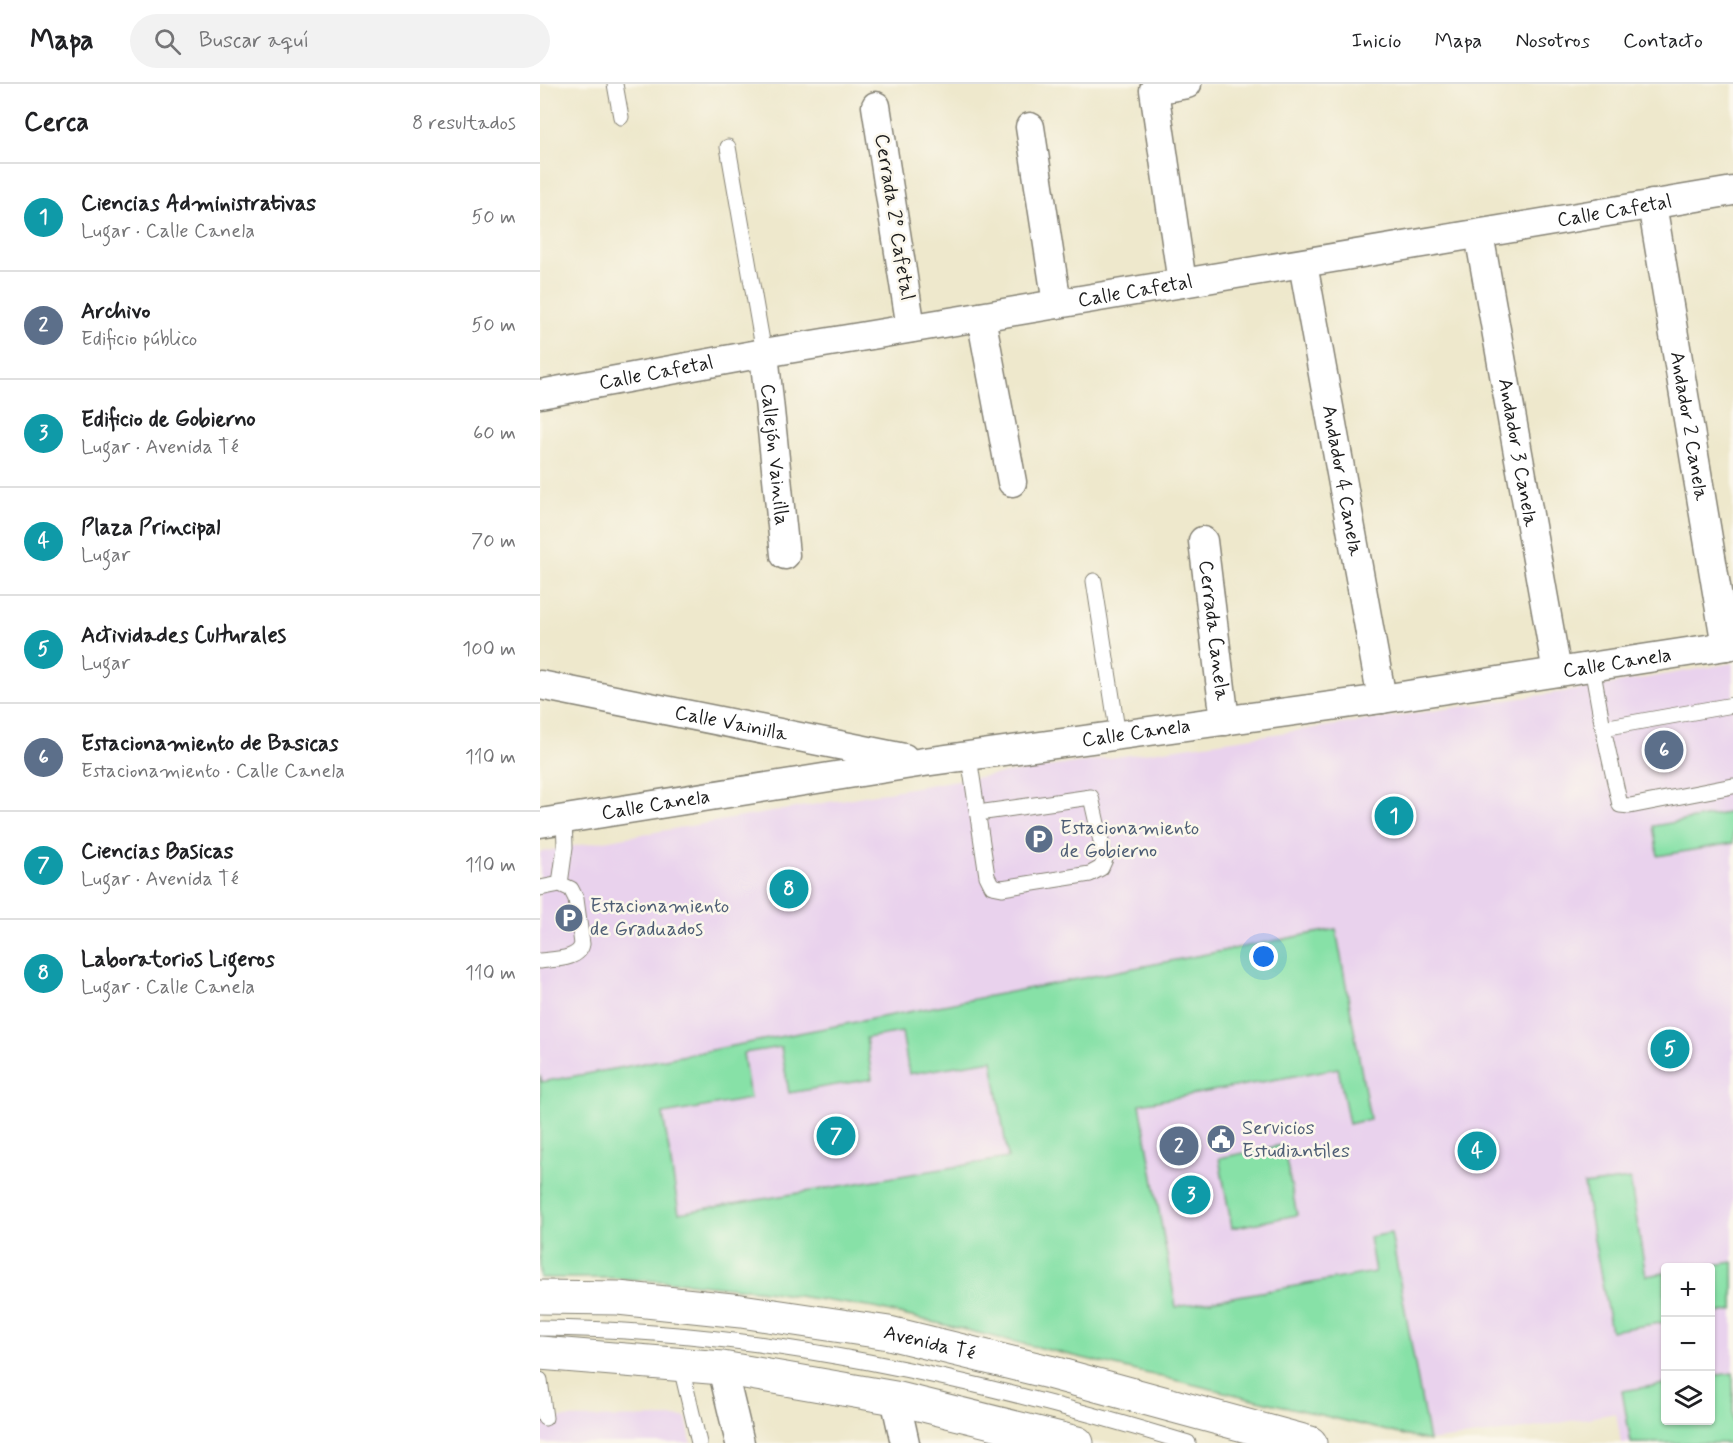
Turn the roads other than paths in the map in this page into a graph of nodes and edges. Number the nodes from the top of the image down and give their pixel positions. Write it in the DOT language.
graph roads {
  1 [pos="615,84"];
  2 [pos="1187,84"];
  3 [pos="876,106"];
  4 [pos="621,117"];
  5 [pos="1030,127"];
  6 [pos="728,147"];
  7 [pos="1733,191"];
  8 [pos="1652,204"];
  9 [pos="1479,234"];
  10 [pos="1303,264"];
  11 [pos="1182,283"];
  12 [pos="1057,304"];
  13 [pos="981,317"];
  14 [pos="911,328"];
  15 [pos="764,353"];
  16 [pos="540,394"];
  17 [pos="1012,482"];
  18 [pos="1203,541"];
  19 [pos="785,555"];
  20 [pos="1094,580"];
  21 [pos="1729,645"];
  22 [pos="1592,667"];
  23 [pos="1557,672"];
  24 [pos="540,685"];
  25 [pos="1382,699"];
  26 [pos="1733,705"];
  27 [pos="1225,721"];
  28 [pos="1603,728"];
  29 [pos="1118,736"];
  30 [pos="969,757"];
  31 [pos="924,762"];
  32 [pos="1733,786"];
  33 [pos="978,813"];
  34 [pos="552,821"];
  35 [pos="560,884"];
  36 [pos="540,888"];
  37 [pos="540,961"];
  38 [pos="540,1297"];
  39 [pos="540,1328"];
  40 [pos="540,1353"];
  41 [pos="680,1363"];
  42 [pos="722,1368"];
  43 [pos="540,1380"];
  44 [pos="895,1398"];
  45 [pos="545,1418"];
  46 [pos="1063,1441"];
  47 [pos="699,1443"];
  48 [pos="740,1443"];
  49 [pos="905,1443"];
  50 [pos="1188,1443"];
  51 [pos="1310,1443"];
  1 -- 4 [label="lane"];
  2 -- 11 [label="street"];
  3 -- 14 [label="street, Cerrada 2º Cafetal"];
  5 -- 12 [label="street"];
  6 -- 15 [label="lane"];
  7 -- 8 [label="street, Calle Cafetal"];
  8 -- 9 [label="street, Calle Cafetal"];
  8 -- 21 [label="street, Andador 2 Canela"];
  9 -- 10 [label="street, Calle Cafetal"];
  9 -- 23 [label="street, Andador 3 Canela"];
  10 -- 11 [label="street, Calle Cafetal"];
  10 -- 25 [label="street, Andador 4 Canela"];
  11 -- 12 [label="street, Calle Cafetal"];
  12 -- 13 [label="street, Calle Cafetal"];
  13 -- 14 [label="street, Calle Cafetal"];
  13 -- 17 [label="street"];
  14 -- 15 [label="street, Calle Cafetal"];
  15 -- 16 [label="street, Calle Cafetal"];
  15 -- 19 [label="street, Callejón Vainilla"];
  18 -- 27 [label="street, Cerrada Canela"];
  20 -- 29 [label="lane"];
  21 -- 22 [label="street, Calle Canela"];
  22 -- 23 [label="street, Calle Canela"];
  22 -- 28 [label="lane"];
  23 -- 25 [label="street, Calle Canela"];
  24 -- 31 [label="street, Calle Vainilla"];
  25 -- 27 [label="street, Calle Canela"];
  26 -- 28 [label="lane"];
  27 -- 29 [label="street, Calle Canela"];
  28 -- 32 [label="lane"];
  29 -- 30 [label="street, Calle Canela"];
  30 -- 31 [label="street, Calle Canela"];
  30 -- 33 [label="lane"];
  31 -- 34 [label="street, Calle Canela"];
  33 -- 33 [label="lane"];
  34 -- 35 [label="lane"];
  35 -- 36 [label="lane"];
  35 -- 37 [label="lane"];
  38 -- 51 [label="main road, Avenida Té"];
  39 -- 50 [label="lane"];
  40 -- 41 [label="main road"];
  41 -- 42 [label="main road"];
  41 -- 47 [label="lane"];
  42 -- 44 [label="main road"];
  42 -- 48 [label="street"];
  43 -- 45 [label="lane"];
  44 -- 46 [label="main road"];
  44 -- 49 [label="street"];
}
